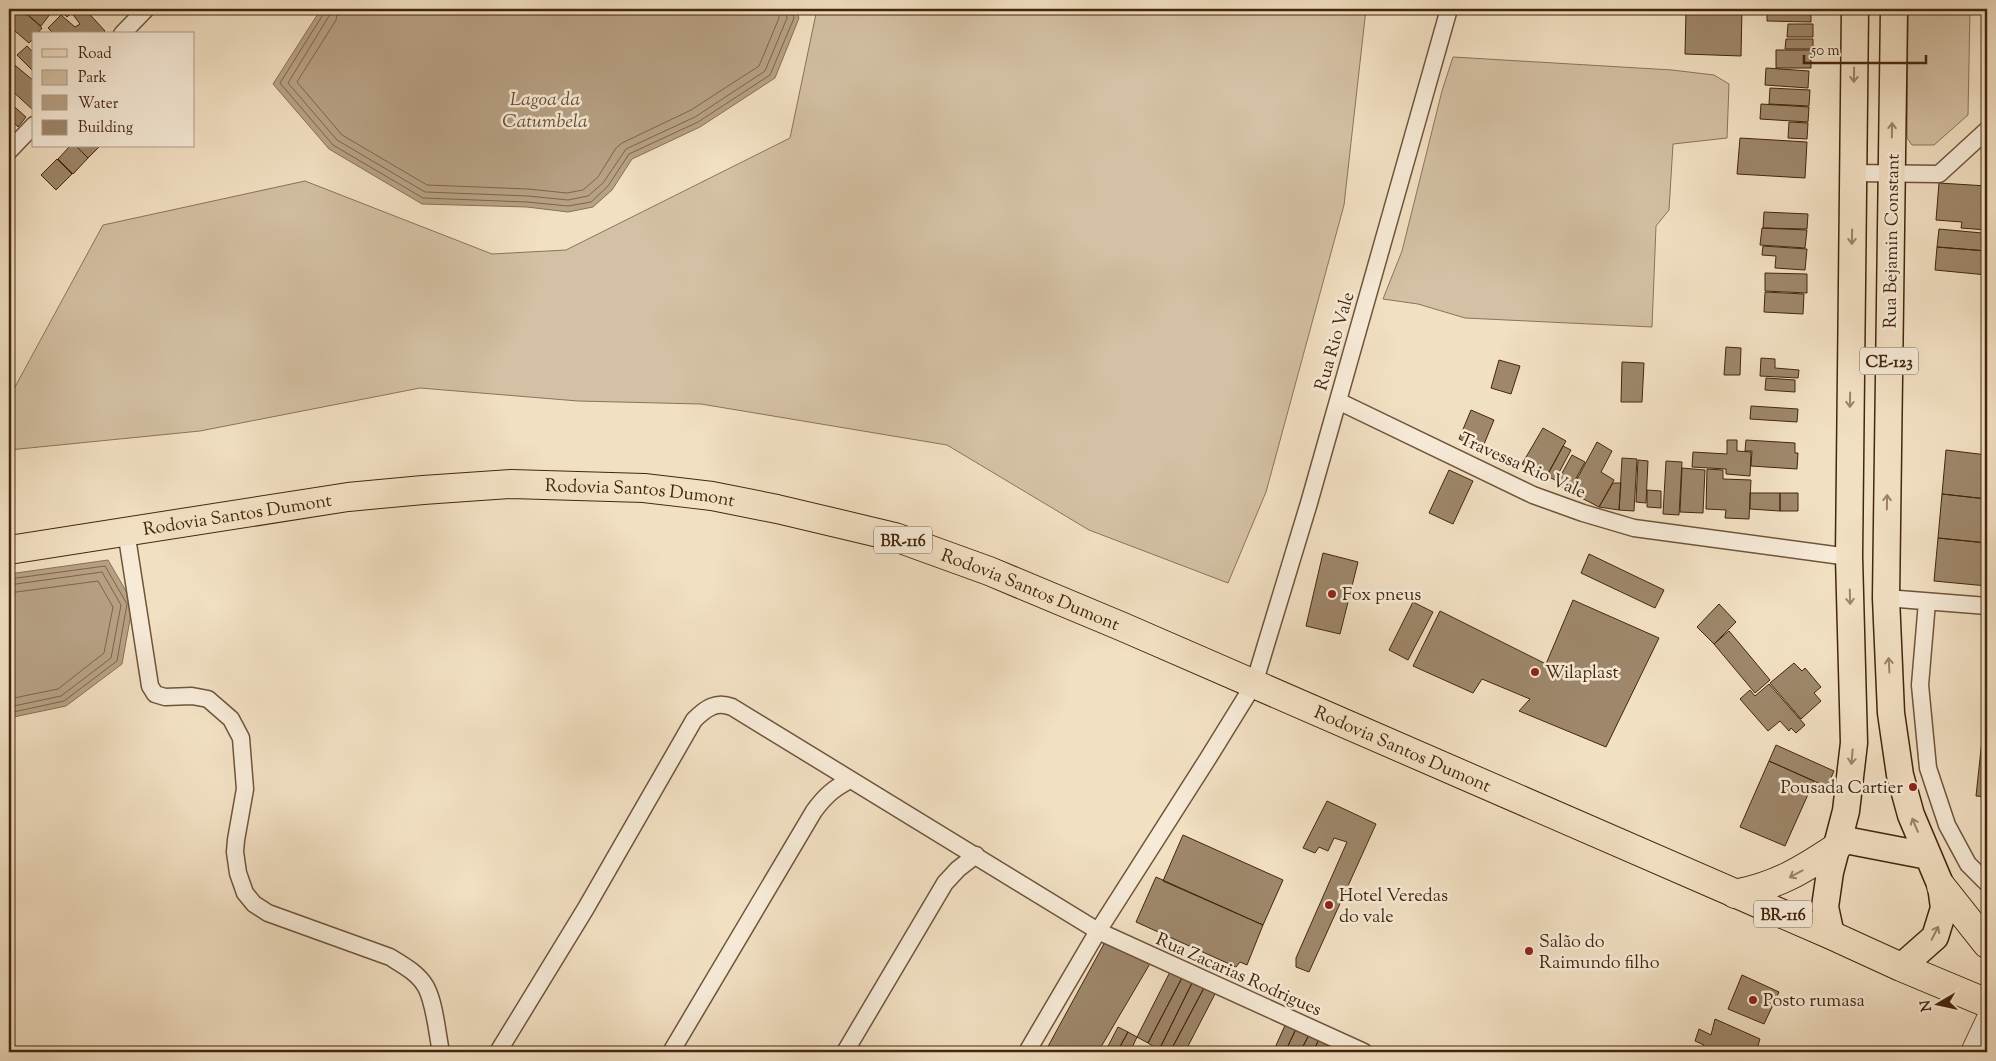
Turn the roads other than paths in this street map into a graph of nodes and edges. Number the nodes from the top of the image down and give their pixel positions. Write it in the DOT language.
graph roads {
  1 [pos="146,9"];
  2 [pos="1450,9"];
  3 [pos="1855,9"];
  4 [pos="1894,9"];
  5 [pos="124,32"];
  6 [pos="32,127"];
  7 [pos="1987,130"];
  8 [pos="9,150"];
  9 [pos="1852,173"];
  10 [pos="1892,173"];
  11 [pos="1338,401"];
  12 [pos="126,531"];
  13 [pos="9,550"];
  14 [pos="1849,557"];
  15 [pos="1886,598"];
  16 [pos="1927,602"];
  17 [pos="1987,606"];
  18 [pos="1254,684"];
  19 [pos="850,780"];
  20 [pos="1838,843"];
  21 [pos="976,855"];
  22 [pos="1928,856"];
  23 [pos="1987,883"];
  24 [pos="1941,886"];
  25 [pos="1735,894"];
  26 [pos="1098,931"];
  27 [pos="1831,935"];
  28 [pos="1987,944"];
  29 [pos="1901,967"];
  30 [pos="1987,1003"];
  31 [pos="1987,1018"];
  32 [pos="441,1052"];
  33 [pos="498,1052"];
  34 [pos="671,1052"];
  35 [pos="845,1052"];
  36 [pos="1027,1052"];
  37 [pos="1364,1052"];
  38 [pos="1971,1052"];
  1 -- 5 [label="street"];
  2 -- 11 [label="street, Rua Rio Vale"];
  3 -- 9 [label="main road, CE-123, one-way"];
  10 -- 4 [label="main road, Rua Bejamin Constant / CE-123, one-way"];
  6 -- 8 [label="street"];
  7 -- 10 [label="street"];
  9 -- 10 [label="street"];
  9 -- 14 [label="main road, CE-123, one-way"];
  15 -- 10 [label="main road, Rua Bejamin Constant / CE-123, one-way"];
  11 -- 14 [label="street, Travessa Rio Vale"];
  11 -- 18 [label="street, Rua Rio Vale"];
  12 -- 13 [label="highway, Rodovia Santos Dumont / BR-116"];
  12 -- 18 [label="highway, Rodovia Santos Dumont / BR-116"];
  12 -- 32 [label="street"];
  14 -- 20 [label="main road, CE-123, one-way"];
  15 -- 16 [label="street"];
  22 -- 15 [label="main road, Rua Bejamin Constant / CE-123, one-way"];
  16 -- 17 [label="street"];
  16 -- 23 [label="street"];
  18 -- 25 [label="highway, Rodovia Santos Dumont / BR-116"];
  18 -- 26 [label="street, Rua Rio Vale"];
  19 -- 21 [label="street, Rua Zacarias Rodrigues"];
  19 -- 33 [label="street, Rua Zacarias Rodrigues"];
  19 -- 34 [label="street"];
  20 -- 22 [label="main road"];
  20 -- 25 [label="highway, one-way"];
  20 -- 27 [label="main road"];
  21 -- 26 [label="street, Rua Zacarias Rodrigues"];
  21 -- 35 [label="street"];
  22 -- 24 [label="main road"];
  24 -- 28 [label="highway"];
  29 -- 24 [label="main road, one-way"];
  25 -- 27 [label="highway, Rodovia Santos Dumont / BR-116"];
  26 -- 36 [label="street, Rua Rio Vale"];
  26 -- 37 [label="street, Rua Zacarias Rodrigues"];
  27 -- 29 [label="highway, Rodovia Santos Dumont / BR-116"];
  29 -- 30 [label="highway, Rodovia Santos Dumont / BR-116"];
  31 -- 38 [label="street"];
}
